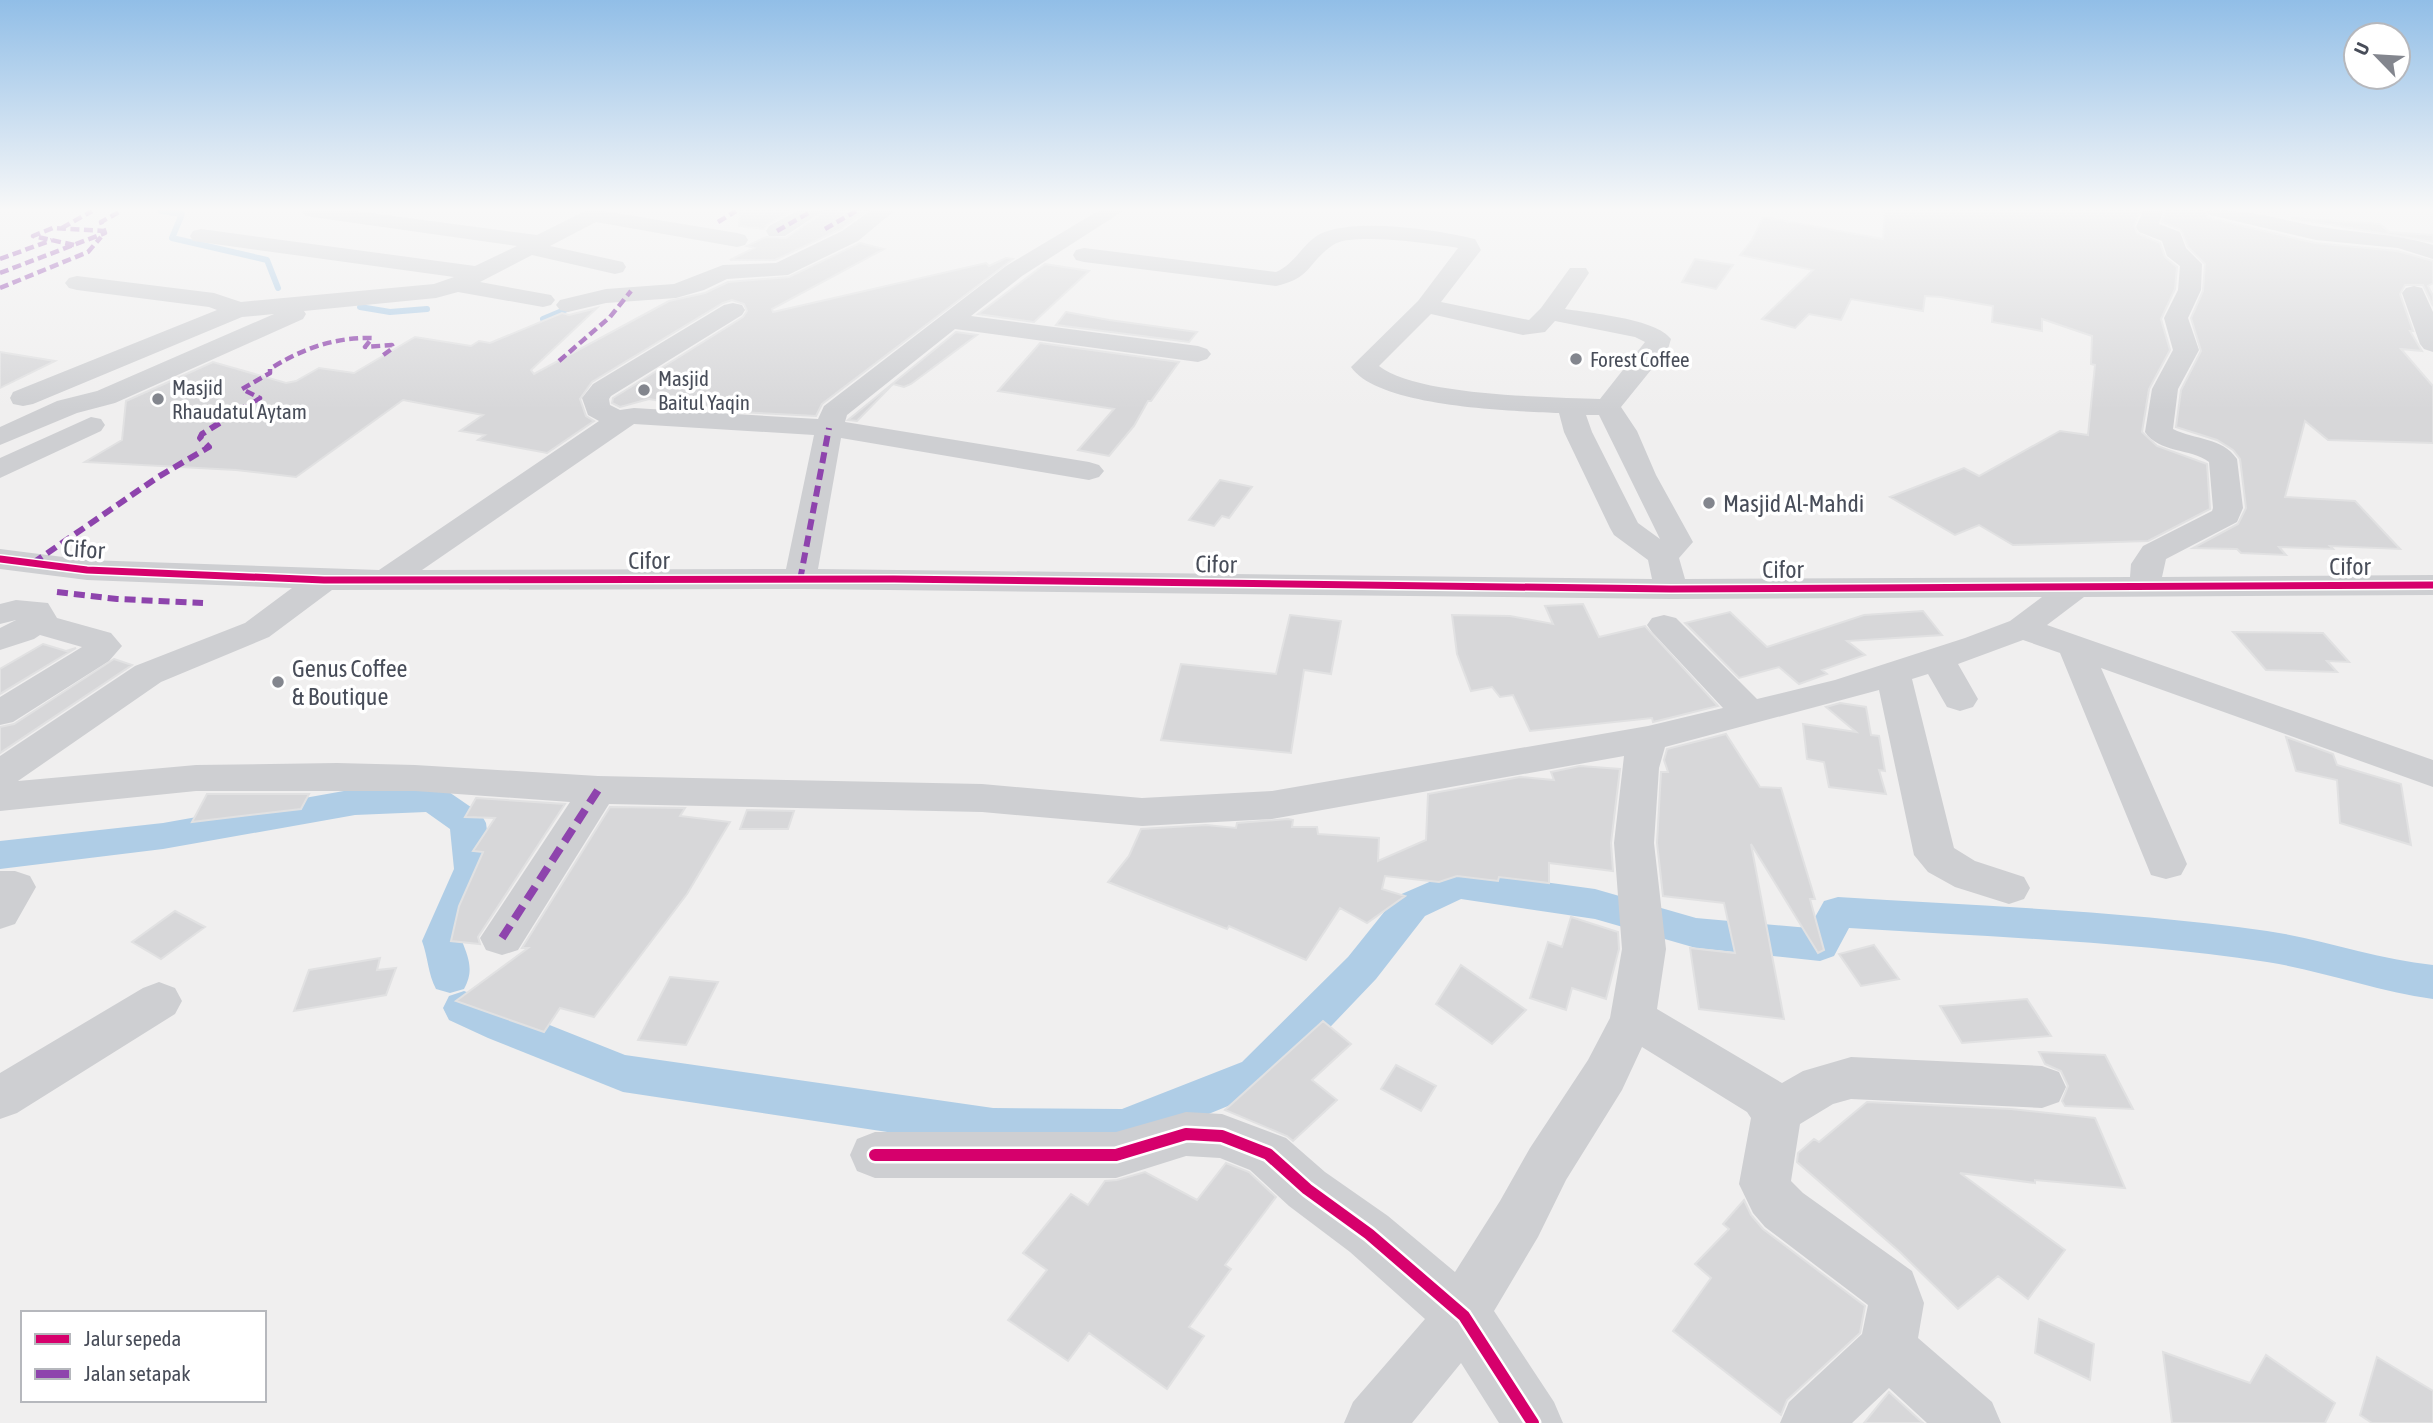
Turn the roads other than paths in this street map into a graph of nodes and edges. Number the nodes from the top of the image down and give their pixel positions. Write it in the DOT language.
graph roads {
  1 [pos="472,277"];
  2 [pos="712,277"];
  3 [pos="1006,277"];
  4 [pos="1263,277"];
  5 [pos="1282,277"];
  6 [pos="1448,277"];
  7 [pos="1575,277"];
  8 [pos="2191,277"];
  9 [pos="77,283"];
  10 [pos="457,285"];
  11 [pos="2414,293"];
  12 [pos="544,300"];
  13 [pos="314,304"];
  14 [pos="568,305"];
  15 [pos="1426,306"];
  16 [pos="238,310"];
  17 [pos="733,310"];
  18 [pos="1550,313"];
  19 [pos="950,321"];
  20 [pos="2433,344"];
  21 [pos="1198,354"];
  22 [pos="22,398"];
  23 [pos="1570,407"];
  24 [pos="1607,407"];
  25 [pos="617,420"];
  26 [pos="91,425"];
  27 [pos="829,428"];
  28 [pos="3,449"];
  29 [pos="1089,471"];
  30 [pos="1662,556"];
  31 [pos="0,559"];
  32 [pos="87,570"];
  33 [pos="388,579"];
  34 [pos="324,580"];
  35 [pos="800,580"];
  36 [pos="2433,585"];
  37 [pos="2077,586"];
  38 [pos="2145,587"];
  39 [pos="1671,589"];
  40 [pos="31,616"];
  41 [pos="1664,625"];
  42 [pos="2022,628"];
  43 [pos="0,639"];
  44 [pos="2074,646"];
  45 [pos="1937,659"];
  46 [pos="1893,675"];
  47 [pos="1960,699"];
  48 [pos="0,713"];
  49 [pos="1750,714"];
  50 [pos="1648,739"];
  51 [pos="2433,774"];
  52 [pos="0,775"];
  53 [pos="598,790"];
  54 [pos="0,797"];
  55 [pos="2166,864"];
  56 [pos="0,887"];
  57 [pos="2009,888"];
  58 [pos="0,912"];
  59 [pos="502,938"];
  60 [pos="159,1001"];
  61 [pos="1633,1018"];
  62 [pos="2042,1087"];
  63 [pos="0,1098"];
  64 [pos="1777,1112"];
  65 [pos="875,1155"];
  66 [pos="1464,1316"];
  67 [pos="1888,1349"];
  68 [pos="1374,1423"];
  69 [pos="1533,1423"];
  70 [pos="1810,1423"];
  71 [pos="1971,1423"];
  1 -- 10 [label="street"];
  2 -- 14 [label="street"];
  3 -- 19 [label="street"];
  4 -- 5 [label="street"];
  6 -- 15 [label="street"];
  7 -- 18 [label="street"];
  8 -- 38 [label="street"];
  9 -- 16 [label="street"];
  10 -- 12 [label="street"];
  10 -- 13 [label="street"];
  11 -- 20 [label="street"];
  13 -- 16 [label="street"];
  13 -- 28 [label="street"];
  15 -- 18 [label="street"];
  15 -- 23 [label="street"];
  16 -- 22 [label="street"];
  17 -- 25 [label="street"];
  18 -- 24 [label="street"];
  19 -- 21 [label="street"];
  19 -- 27 [label="street"];
  23 -- 24 [label="street"];
  23 -- 30 [label="street"];
  24 -- 30 [label="street"];
  25 -- 27 [label="street"];
  25 -- 33 [label="street"];
  26 -- 28 [label="street"];
  27 -- 29 [label="street"];
  27 -- 35 [label="street"];
  30 -- 39 [label="street"];
  31 -- 32 [label="street, Cifor"];
  32 -- 34 [label="street, Cifor"];
  32 -- 40 [label="street"];
  33 -- 34 [label="street, Cifor"];
  33 -- 35 [label="street, Cifor"];
  34 -- 52 [label="street"];
  35 -- 39 [label="street, Cifor"];
  36 -- 38 [label="street, Cifor"];
  37 -- 38 [label="street, Cifor"];
  37 -- 39 [label="street, Cifor"];
  37 -- 42 [label="street"];
  40 -- 43 [label="street"];
  40 -- 48 [label="street"];
  41 -- 49 [label="street"];
  42 -- 44 [label="street"];
  42 -- 45 [label="street"];
  44 -- 51 [label="street"];
  44 -- 55 [label="street"];
  45 -- 46 [label="street"];
  45 -- 47 [label="street"];
  46 -- 49 [label="street"];
  46 -- 57 [label="street"];
  49 -- 50 [label="street"];
  50 -- 53 [label="street"];
  50 -- 61 [label="street"];
  53 -- 54 [label="street"];
  53 -- 59 [label="street"];
  56 -- 58 [label="street"];
  60 -- 63 [label="street"];
  61 -- 64 [label="street"];
  61 -- 66 [label="street"];
  62 -- 64 [label="street"];
  64 -- 67 [label="street"];
  65 -- 66 [label="street"];
  66 -- 68 [label="street"];
  66 -- 69 [label="street"];
  67 -- 70 [label="street"];
  67 -- 71 [label="street"];
}
